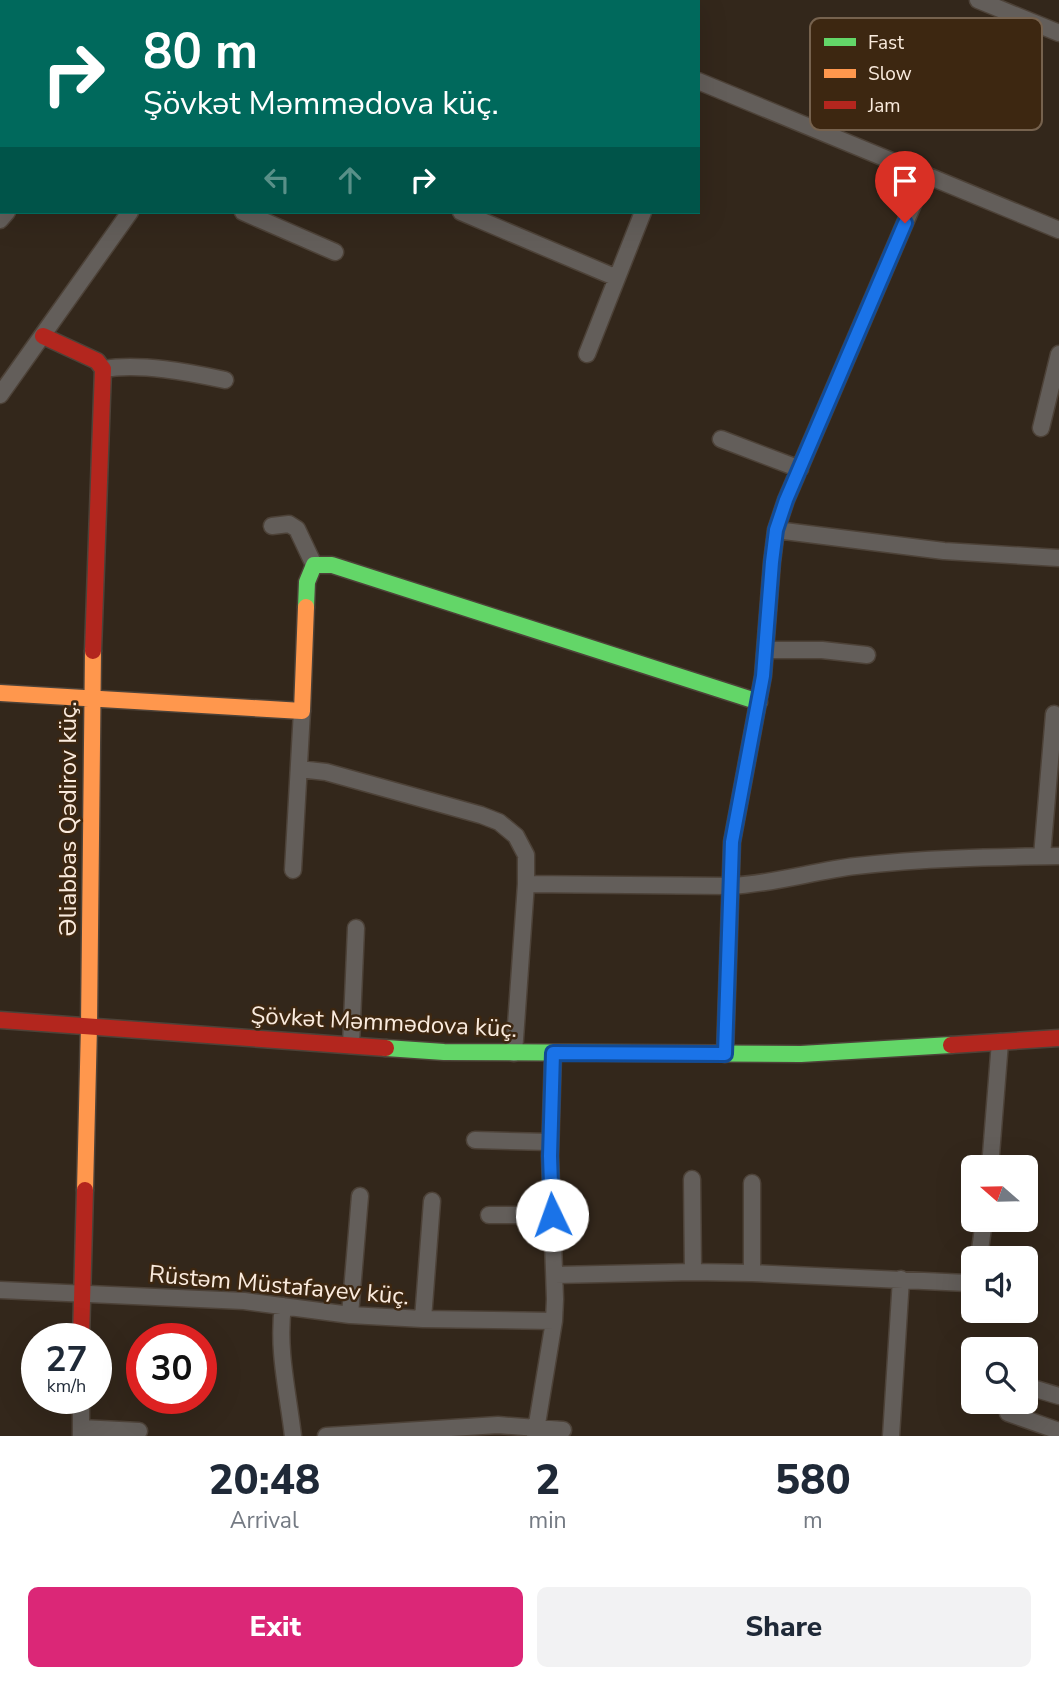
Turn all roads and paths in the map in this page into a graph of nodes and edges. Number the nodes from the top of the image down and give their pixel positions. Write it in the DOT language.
graph roads {
  1 [pos="978,0"];
  2 [pos="1022,18"];
  3 [pos="1042,26"];
  4 [pos="1059,33"];
  5 [pos="700,81"];
  6 [pos="810,126"];
  7 [pos="819,130"];
  8 [pos="926,174"];
  9 [pos="129,214"];
  10 [pos="247,214"];
  11 [pos="466,214"];
  12 [pos="642,214"];
  13 [pos="1059,230"];
  14 [pos="335,253"];
  15 [pos="617,278"];
  16 [pos="43,336"];
  17 [pos="587,354"];
  18 [pos="1059,354"];
  19 [pos="103,369"];
  20 [pos="225,380"];
  21 [pos="0,395"];
  22 [pos="1041,428"];
  23 [pos="721,439"];
  24 [pos="800,469"];
  25 [pos="272,526"];
  26 [pos="776,530"];
  27 [pos="1059,558"];
  28 [pos="314,565"];
  29 [pos="766,650"];
  30 [pos="867,655"];
  31 [pos="0,693"];
  32 [pos="90,699"];
  33 [pos="759,702"];
  34 [pos="302,711"];
  35 [pos="1054,714"];
  36 [pos="299,769"];
  37 [pos="1051,856"];
  38 [pos="293,870"];
  39 [pos="526,884"];
  40 [pos="730,886"];
  41 [pos="356,928"];
  42 [pos="0,1020"];
  43 [pos="89,1026"];
  44 [pos="1059,1038"];
  45 [pos="1000,1042"];
  46 [pos="351,1045"];
  47 [pos="514,1053"];
  48 [pos="553,1053"];
  49 [pos="725,1054"];
  50 [pos="475,1140"];
  51 [pos="550,1142"];
  52 [pos="991,1155"];
  53 [pos="692,1178"];
  54 [pos="752,1182"];
  55 [pos="360,1196"];
  56 [pos="432,1201"];
  57 [pos="489,1215"];
  58 [pos="552,1215"];
  59 [pos="693,1272"];
  60 [pos="752,1273"];
  61 [pos="555,1275"];
  62 [pos="901,1279"];
  63 [pos="961,1283"];
  64 [pos="0,1290"];
  65 [pos="82,1293"];
  66 [pos="283,1306"];
  67 [pos="350,1315"];
  68 [pos="424,1319"];
  69 [pos="554,1321"];
  70 [pos="81,1323"];
  71 [pos="1038,1390"];
  72 [pos="1059,1396"];
  73 [pos="81,1414"];
  74 [pos="1011,1414"];
  75 [pos="563,1430"];
  76 [pos="139,1431"];
  77 [pos="1059,1431"];
  78 [pos="81,1432"];
  79 [pos="535,1432"];
  80 [pos="293,1436"];
  81 [pos="326,1436"];
  82 [pos="891,1436"];
  1 -- 2 [label="street"];
  3 -- 4 [label="street"];
  5 -- 6 [label="street"];
  7 -- 8 [label="street"];
  8 -- 13 [label="street"];
  8 -- 24 [label="street"];
  9 -- 16 [label="street"];
  10 -- 14 [label="street"];
  11 -- 15 [label="street"];
  12 -- 15 [label="street"];
  15 -- 17 [label="street"];
  16 -- 19 [label="street"];
  16 -- 21 [label="street"];
  18 -- 22 [label="street"];
  19 -- 20 [label="street"];
  19 -- 32 [label="street, Əliabbas Qədirov küç."];
  23 -- 24 [label="street"];
  24 -- 26 [label="street"];
  25 -- 28 [label="street"];
  26 -- 27 [label="street"];
  26 -- 29 [label="street"];
  28 -- 33 [label="street"];
  28 -- 34 [label="street"];
  29 -- 30 [label="street"];
  29 -- 33 [label="street"];
  31 -- 32 [label="street"];
  32 -- 34 [label="street"];
  32 -- 43 [label="street, Əliabbas Qədirov küç."];
  33 -- 40 [label="street"];
  34 -- 36 [label="street"];
  35 -- 37 [label="street"];
  36 -- 38 [label="street"];
  36 -- 39 [label="street"];
  37 -- 40 [label="street"];
  39 -- 40 [label="street"];
  39 -- 47 [label="street"];
  40 -- 49 [label="street"];
  41 -- 46 [label="street"];
  42 -- 43 [label="street, Şövkət Məmmədova küç."];
  43 -- 46 [label="street, Şövkət Məmmədova küç."];
  43 -- 65 [label="street, Əliabbas Qədirov küç."];
  44 -- 45 [label="street, Şövkət Məmmədova küç."];
  45 -- 49 [label="street, Şövkət Məmmədova küç."];
  45 -- 52 [label="street"];
  46 -- 47 [label="street, Şövkət Məmmədova küç."];
  47 -- 48 [label="street, Şövkət Məmmədova küç."];
  48 -- 49 [label="street, Şövkət Məmmədova küç."];
  48 -- 51 [label="street"];
  50 -- 51 [label="street"];
  51 -- 58 [label="street"];
  53 -- 59 [label="street"];
  54 -- 60 [label="street"];
  55 -- 67 [label="street"];
  56 -- 68 [label="street"];
  57 -- 58 [label="street"];
  58 -- 61 [label="street"];
  59 -- 60 [label="street"];
  59 -- 61 [label="street"];
  60 -- 62 [label="street"];
  61 -- 69 [label="street"];
  62 -- 63 [label="street"];
  62 -- 82 [label="street"];
  64 -- 65 [label="street, Rüstəm Müstafayev küç."];
  65 -- 66 [label="street, Rüstəm Müstafayev küç."];
  65 -- 70 [label="street, Əliabbas Qədirov küç."];
  66 -- 67 [label="street, Rüstəm Müstafayev küç."];
  66 -- 80 [label="street"];
  67 -- 68 [label="street, Rüstəm Müstafayev küç."];
  68 -- 69 [label="street, Rüstəm Müstafayev küç."];
  69 -- 79 [label="street"];
  71 -- 72 [label="street"];
  73 -- 78 [label="street"];
  74 -- 77 [label="street"];
  75 -- 79 [label="street"];
  76 -- 78 [label="street"];
  79 -- 81 [label="street"];
}
